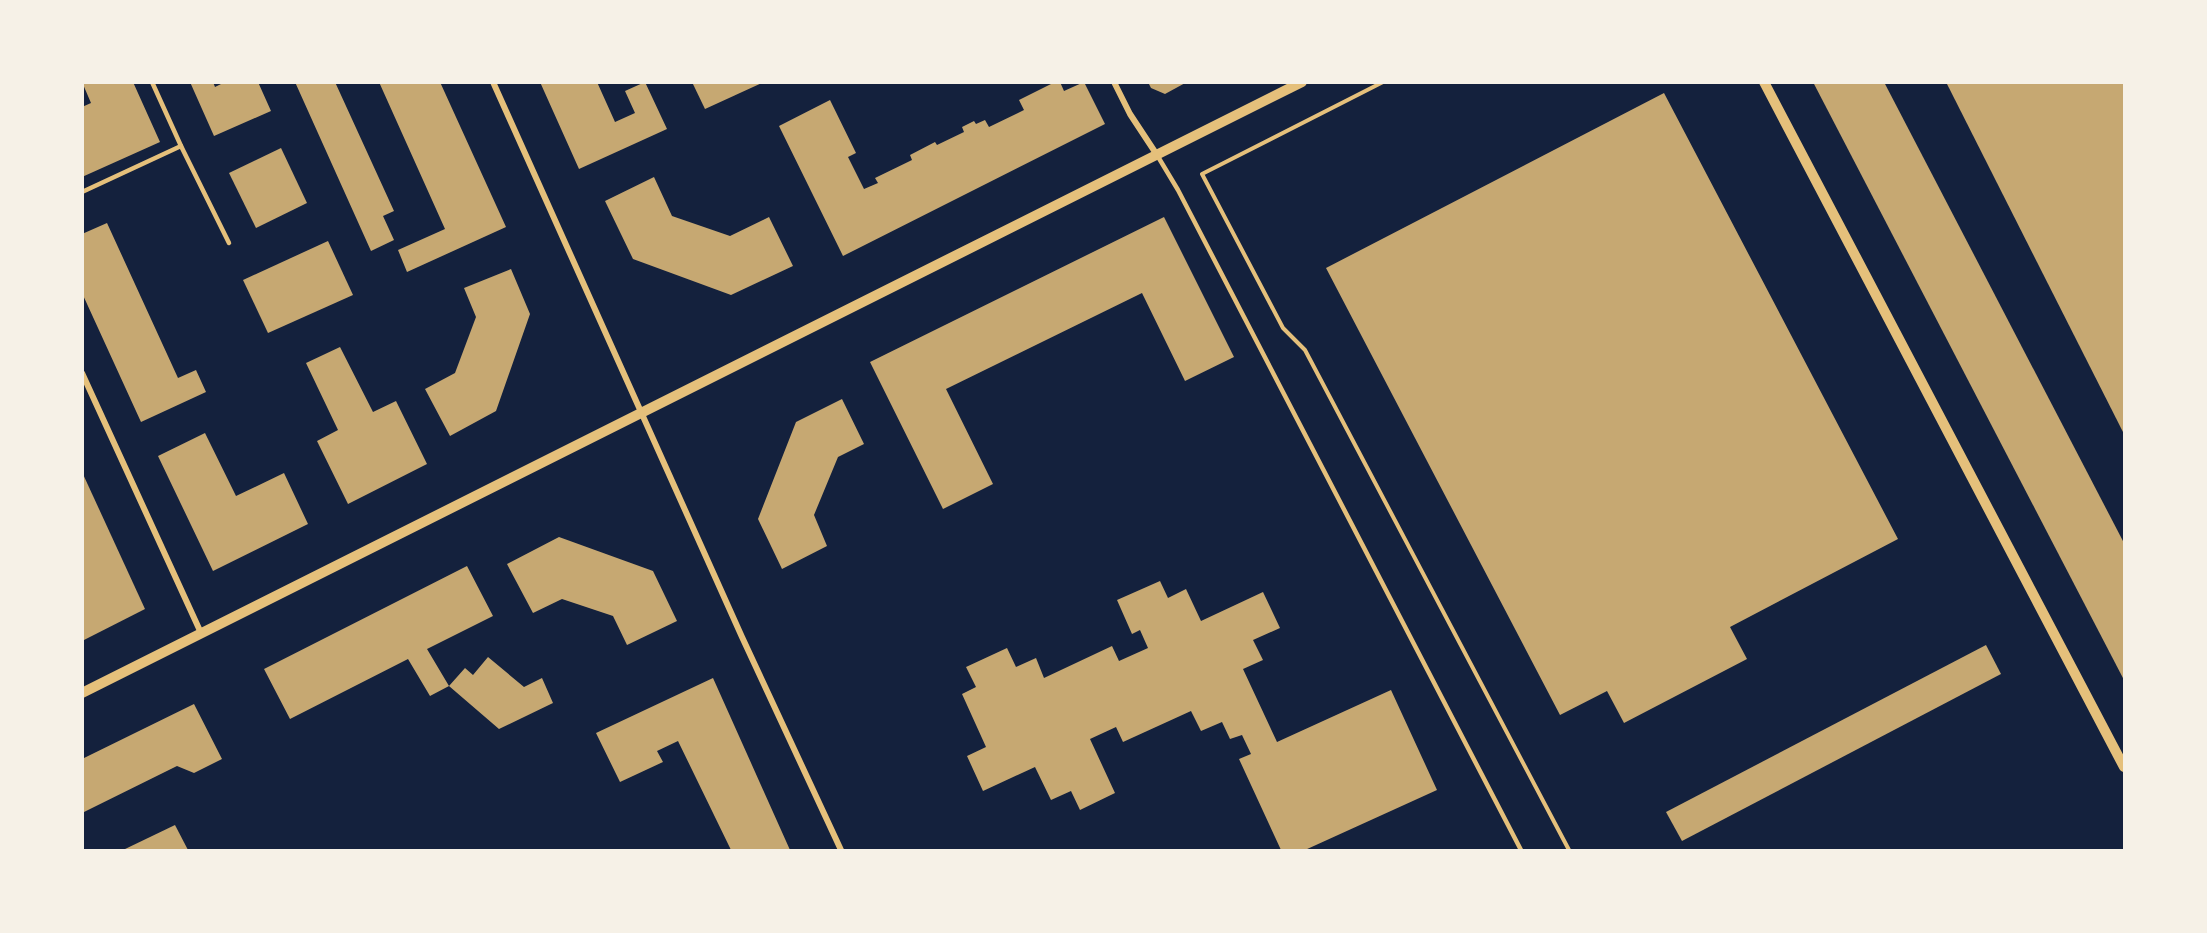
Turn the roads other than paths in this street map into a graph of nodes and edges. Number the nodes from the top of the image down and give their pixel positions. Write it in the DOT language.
graph roads {
  1 [pos="152,82"];
  2 [pos="493,82"];
  3 [pos="1114,82"];
  4 [pos="1302,82"];
  5 [pos="1764,82"];
  6 [pos="181,146"];
  7 [pos="1156,155"];
  8 [pos="82,192"];
  9 [pos="229,243"];
  10 [pos="82,373"];
  11 [pos="642,413"];
  12 [pos="201,633"];
  13 [pos="82,693"];
  14 [pos="2124,767"];
  15 [pos="841,850"];
  16 [pos="1521,850"];
  1 -- 6 [label="lane"];
  2 -- 11 [label="street"];
  3 -- 7 [label="street"];
  4 -- 7 [label="street"];
  5 -- 14 [label="street"];
  6 -- 8 [label="lane"];
  6 -- 9 [label="lane"];
  7 -- 11 [label="street"];
  7 -- 16 [label="lane"];
  10 -- 12 [label="street"];
  11 -- 12 [label="street"];
  11 -- 15 [label="street"];
  12 -- 13 [label="street"];
}
